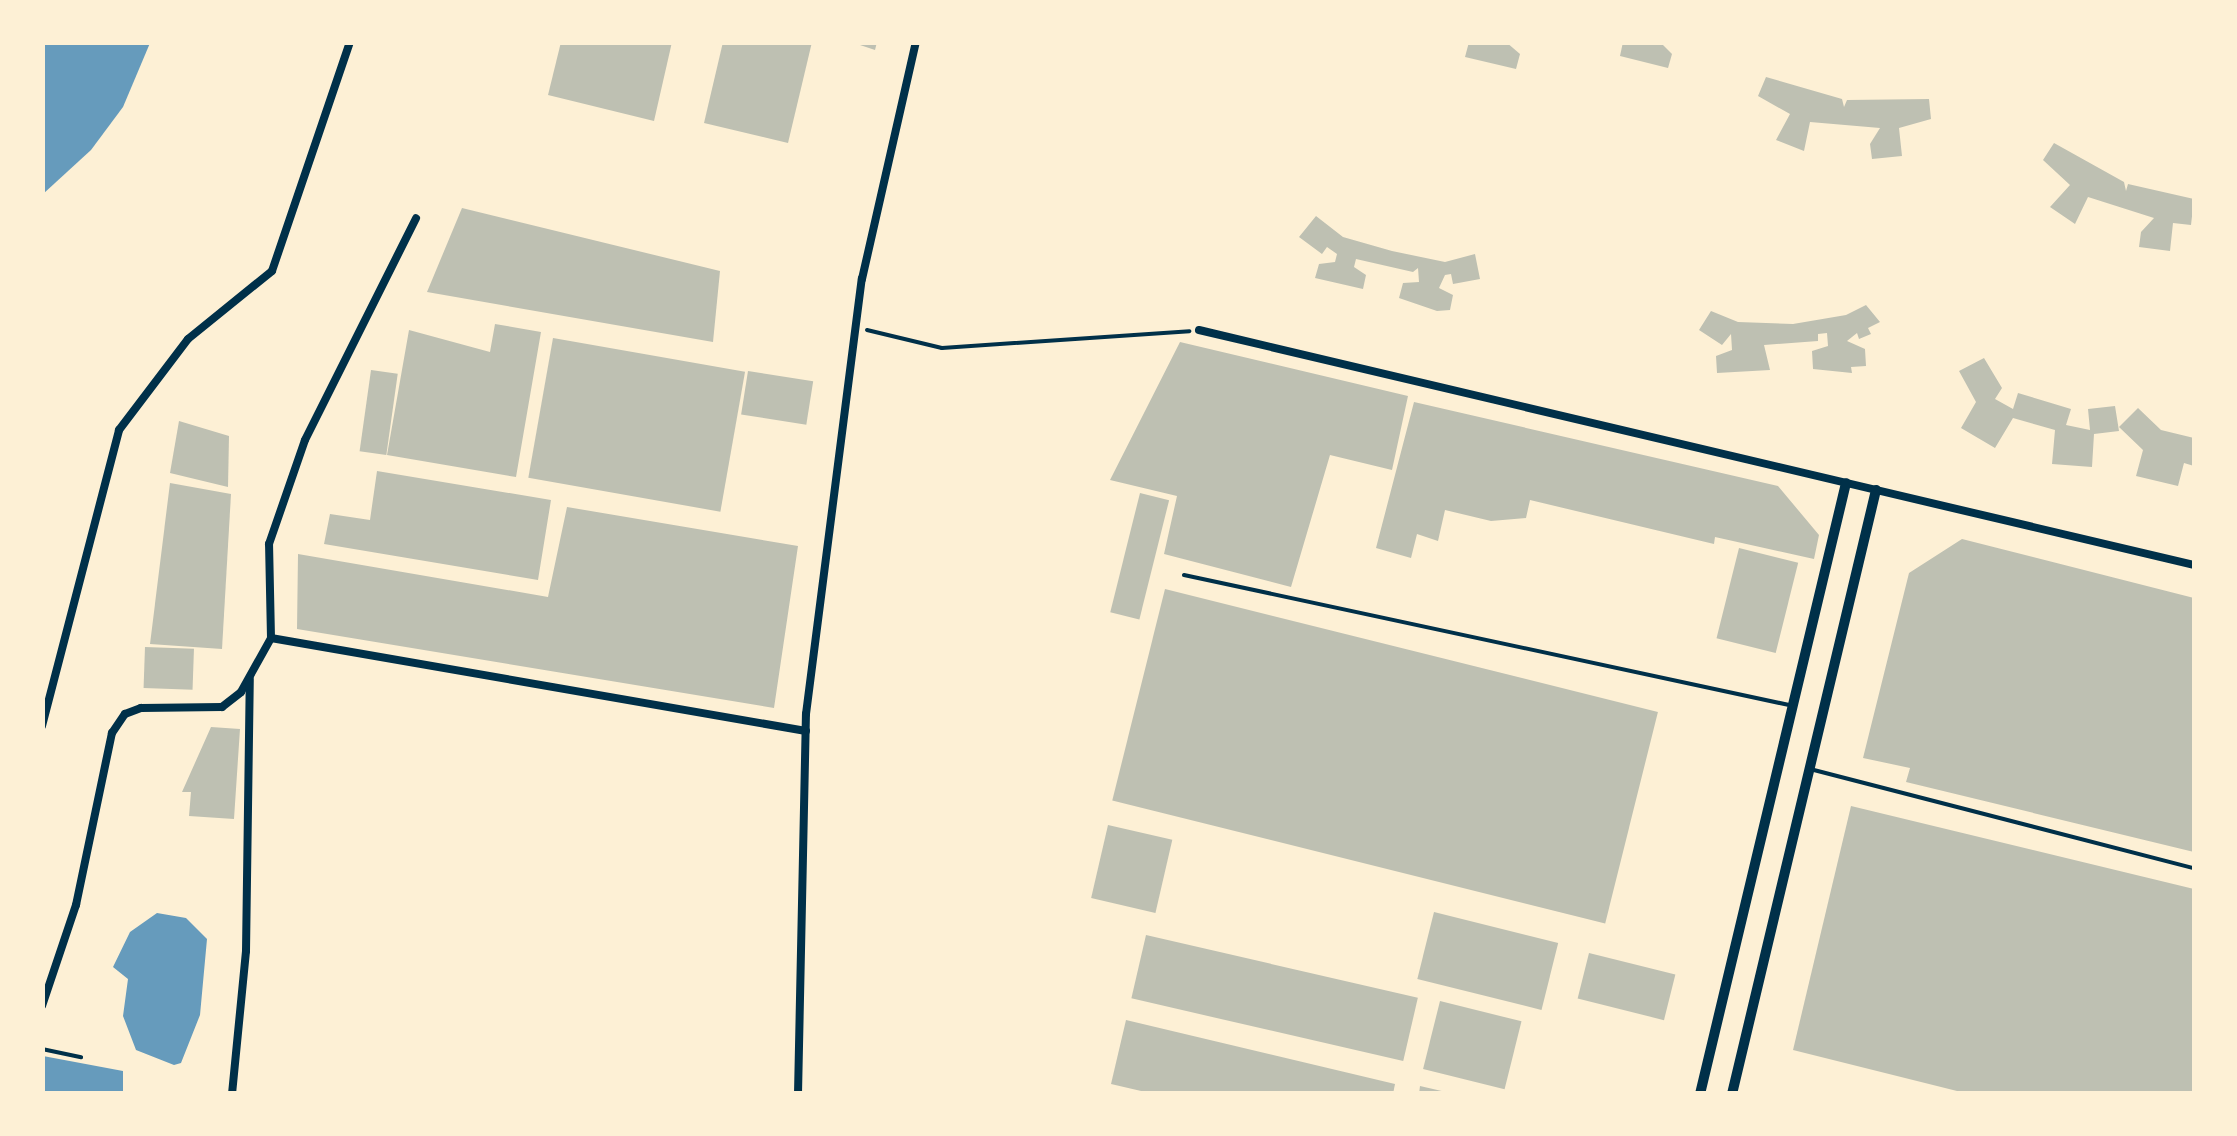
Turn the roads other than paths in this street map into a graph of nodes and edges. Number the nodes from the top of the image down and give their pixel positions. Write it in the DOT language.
graph roads {
  1 [pos="350,42"];
  2 [pos="916,42"];
  3 [pos="416,218"];
  4 [pos="1198,330"];
  5 [pos="1846,483"];
  6 [pos="1876,490"];
  7 [pos="2194,564"];
  8 [pos="1184,575"];
  9 [pos="271,638"];
  10 [pos="250,674"];
  11 [pos="1793,706"];
  12 [pos="42,726"];
  13 [pos="806,731"];
  14 [pos="1810,769"];
  15 [pos="2194,868"];
  16 [pos="42,1006"];
  17 [pos="42,1050"];
  18 [pos="81,1057"];
  19 [pos="232,1094"];
  20 [pos="798,1094"];
  21 [pos="1700,1094"];
  22 [pos="1732,1094"];
  1 -- 12 [label="street"];
  2 -- 13 [label="street"];
  3 -- 9 [label="street"];
  4 -- 5 [label="street"];
  5 -- 6 [label="street"];
  5 -- 11 [label="street"];
  6 -- 7 [label="street"];
  6 -- 14 [label="street"];
  8 -- 11 [label="lane"];
  9 -- 10 [label="street"];
  9 -- 13 [label="street"];
  10 -- 16 [label="street"];
  10 -- 19 [label="street"];
  11 -- 21 [label="street"];
  13 -- 20 [label="street"];
  14 -- 15 [label="lane"];
  14 -- 22 [label="street"];
  17 -- 18 [label="lane"];
}
